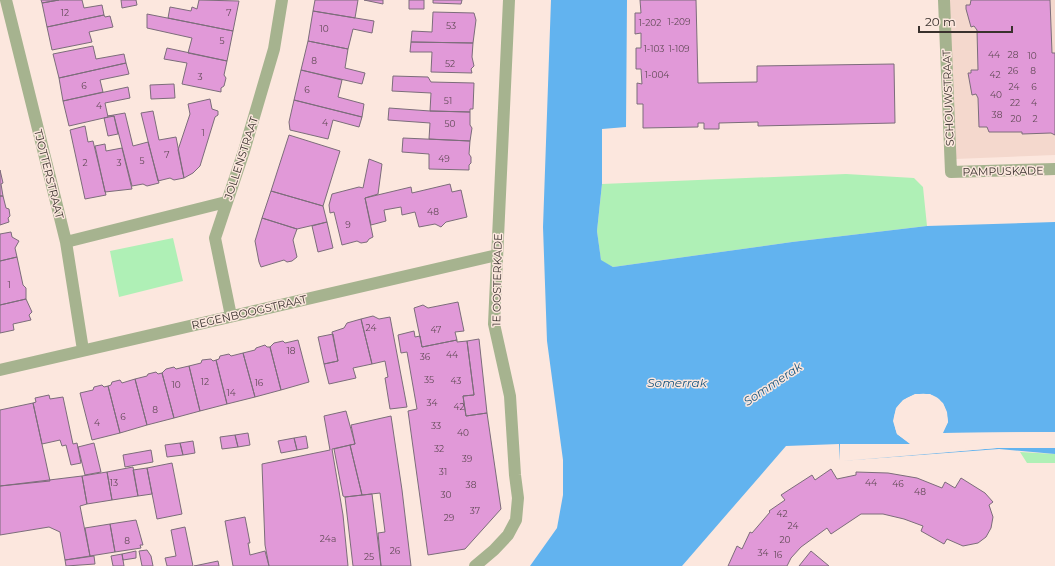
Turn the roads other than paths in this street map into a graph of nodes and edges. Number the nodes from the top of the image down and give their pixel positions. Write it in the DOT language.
graph roads {
  1 [pos="6,0"];
  2 [pos="282,0"];
  3 [pos="510,0"];
  4 [pos="944,0"];
  5 [pos="1055,170"];
  6 [pos="951,172"];
  7 [pos="226,202"];
  8 [pos="66,242"];
  9 [pos="497,255"];
  10 [pos="230,316"];
  11 [pos="83,350"];
  12 [pos="0,370"];
  13 [pos="474,566"];
  1 -- 8 [label="street, TJOTTERSTRAAT"];
  2 -- 7 [label="street, JOLLENSTRAAT"];
  3 -- 9 [label="street, 1E OOSTERKADE"];
  4 -- 6 [label="street, SCHOUWSTRAAT"];
  5 -- 6 [label="street, PAMPUSKADE"];
  7 -- 8 [label="street"];
  7 -- 10 [label="street, JOLLENSTRAAT"];
  8 -- 11 [label="street, TJOTTERSTRAAT"];
  9 -- 10 [label="street, REGENBOOGSTRAAT"];
  9 -- 13 [label="street, 1E OOSTERKADE"];
  10 -- 11 [label="street, REGENBOOGSTRAAT"];
  11 -- 12 [label="street, REGENBOOGSTRAAT"];
}
